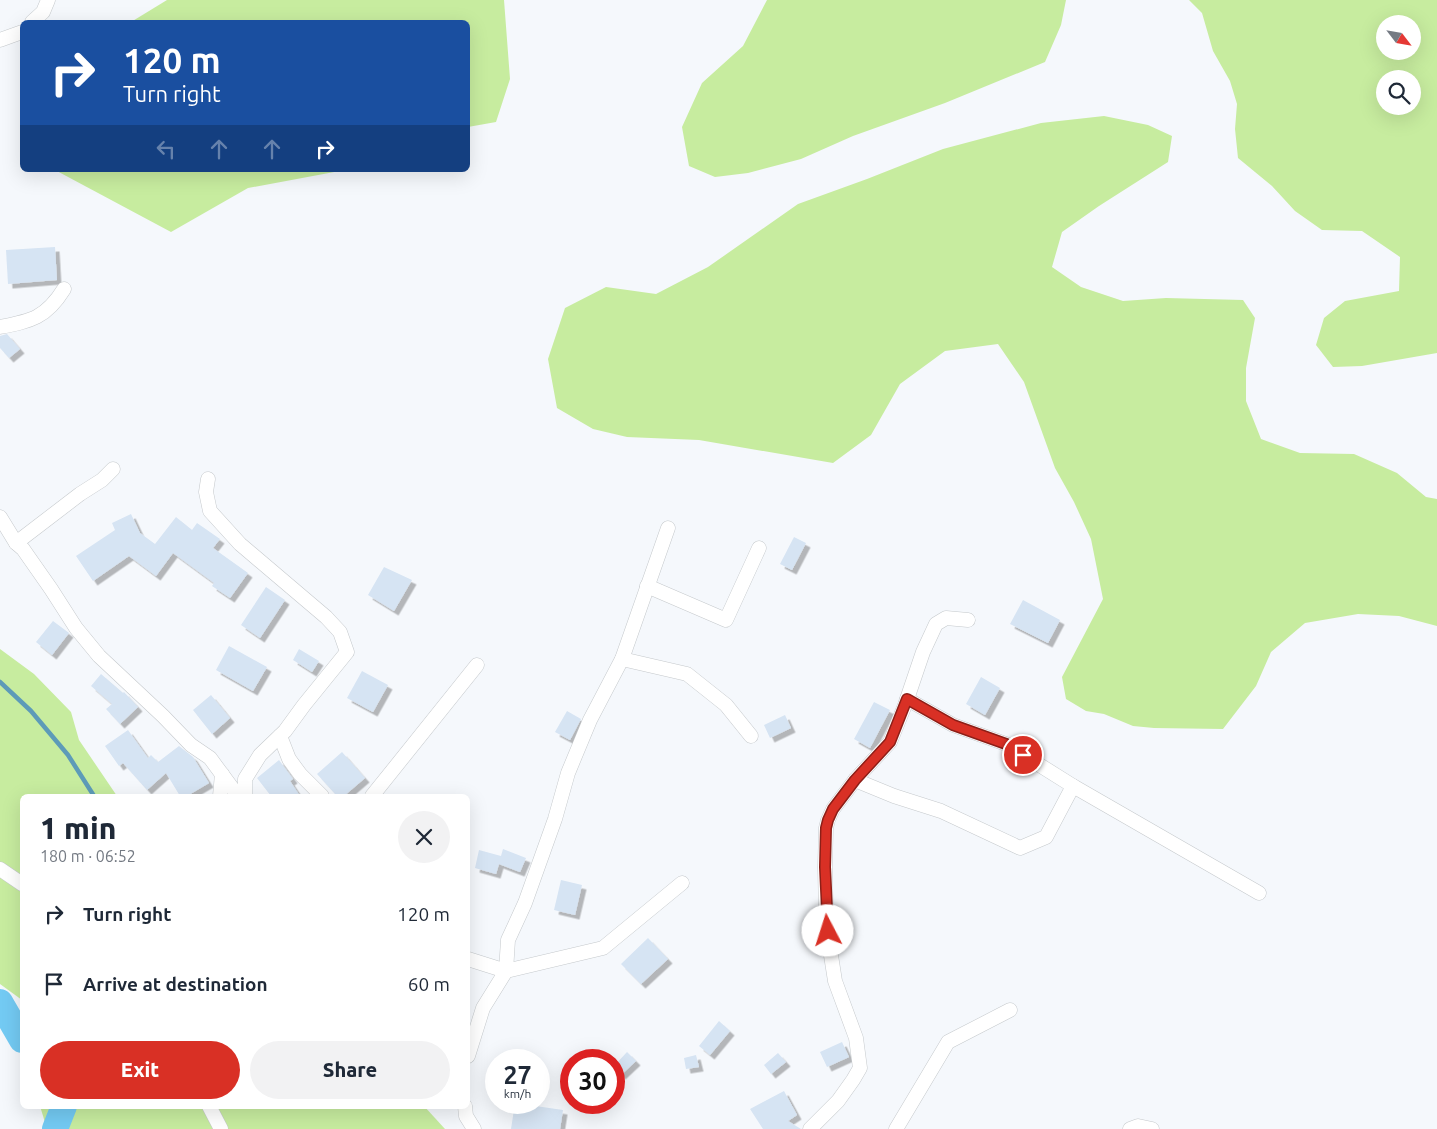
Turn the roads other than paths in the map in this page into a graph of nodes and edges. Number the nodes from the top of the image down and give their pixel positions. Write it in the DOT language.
graph roads {
  1 [pos="48,0"];
  2 [pos="34,20"];
  3 [pos="20,33"];
  4 [pos="0,40"];
  5 [pos="64,290"];
  6 [pos="0,327"];
  7 [pos="113,469"];
  8 [pos="208,479"];
  9 [pos="0,518"];
  10 [pos="668,528"];
  11 [pos="16,543"];
  12 [pos="759,548"];
  13 [pos="648,586"];
  14 [pos="968,620"];
  15 [pos="622,659"];
  16 [pos="477,665"];
  17 [pos="907,699"];
  18 [pos="280,736"];
  19 [pos="751,736"];
  20 [pos="222,774"];
  21 [pos="855,780"];
  22 [pos="1073,786"];
  23 [pos="220,794"];
  24 [pos="237,794"];
  25 [pos="245,794"];
  26 [pos="320,794"];
  27 [pos="374,794"];
  28 [pos="0,869"];
  29 [pos="682,882"];
  30 [pos="20,883"];
  31 [pos="1259,893"];
  32 [pos="470,960"];
  33 [pos="506,971"];
  34 [pos="1010,1010"];
  35 [pos="470,1050"];
  36 [pos="211,1109"];
  37 [pos="465,1109"];
  38 [pos="221,1129"];
  39 [pos="474,1129"];
  40 [pos="810,1129"];
  41 [pos="896,1129"];
  42 [pos="1130,1129"];
  43 [pos="1152,1129"];
  1 -- 2 [label="street"];
  3 -- 4 [label="street"];
  5 -- 6 [label="street"];
  7 -- 11 [label="street"];
  8 -- 18 [label="street"];
  9 -- 11 [label="street"];
  10 -- 13 [label="street"];
  11 -- 20 [label="street"];
  12 -- 13 [label="street"];
  13 -- 15 [label="street"];
  14 -- 17 [label="street"];
  15 -- 19 [label="street"];
  15 -- 33 [label="street"];
  16 -- 27 [label="street"];
  17 -- 21 [label="street"];
  17 -- 22 [label="street"];
  18 -- 25 [label="street"];
  18 -- 26 [label="street"];
  20 -- 23 [label="street"];
  20 -- 24 [label="street"];
  21 -- 22 [label="street"];
  21 -- 40 [label="street"];
  22 -- 31 [label="street"];
  28 -- 30 [label="street"];
  29 -- 33 [label="street"];
  32 -- 33 [label="street"];
  33 -- 35 [label="street"];
  34 -- 41 [label="street"];
  36 -- 38 [label="street"];
  37 -- 39 [label="street"];
  42 -- 43 [label="street"];
}
